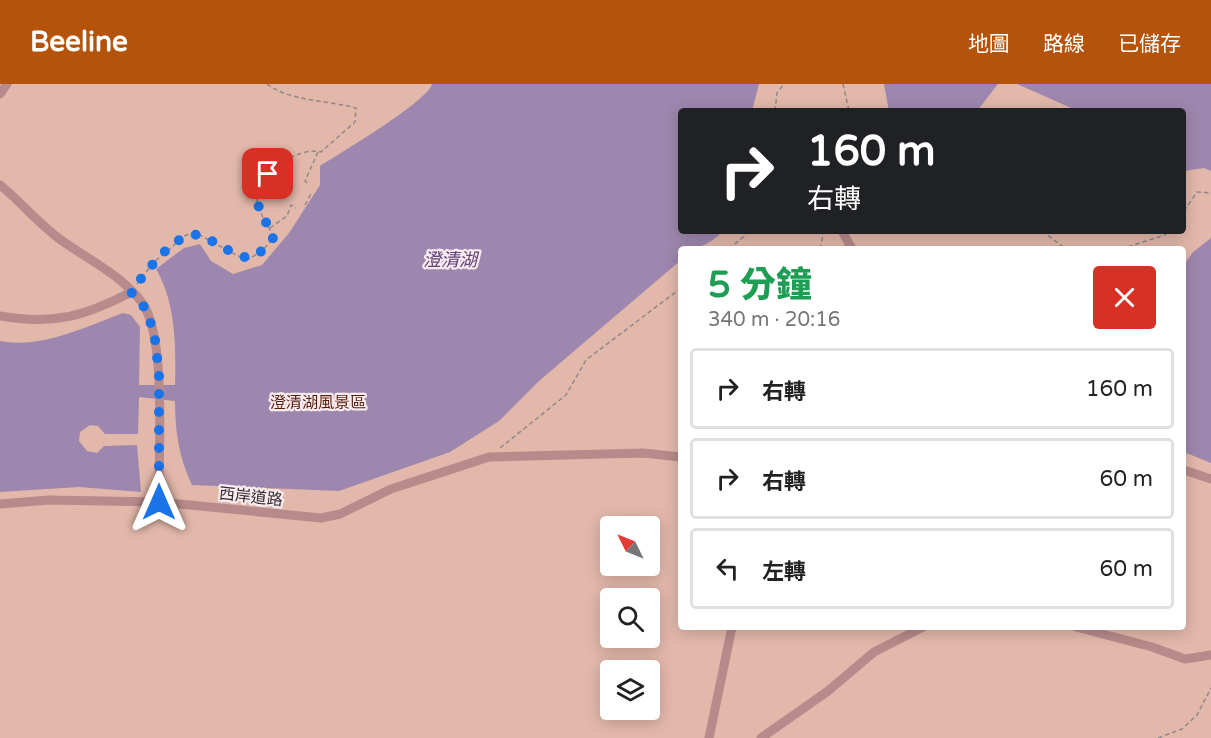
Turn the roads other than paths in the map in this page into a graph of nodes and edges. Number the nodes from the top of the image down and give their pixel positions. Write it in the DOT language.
graph roads {
  1 [pos="7,84"];
  2 [pos="0,94"];
  3 [pos="0,185"];
  4 [pos="131,292"];
  5 [pos="0,316"];
  6 [pos="678,457"];
  7 [pos="1186,472"];
  8 [pos="1211,479"];
  9 [pos="159,502"];
  10 [pos="0,504"];
  11 [pos="731,630"];
  12 [pos="916,630"];
  13 [pos="1087,630"];
  14 [pos="1211,655"];
  15 [pos="708,738"];
  16 [pos="761,738"];
  1 -- 2 [label="street"];
  3 -- 4 [label="street"];
  4 -- 5 [label="street"];
  4 -- 9 [label="street"];
  6 -- 9 [label="street, 西岸道路"];
  7 -- 8 [label="street"];
  9 -- 10 [label="street, 西岸道路"];
  11 -- 15 [label="street"];
  12 -- 16 [label="street"];
  13 -- 14 [label="street"];
}
